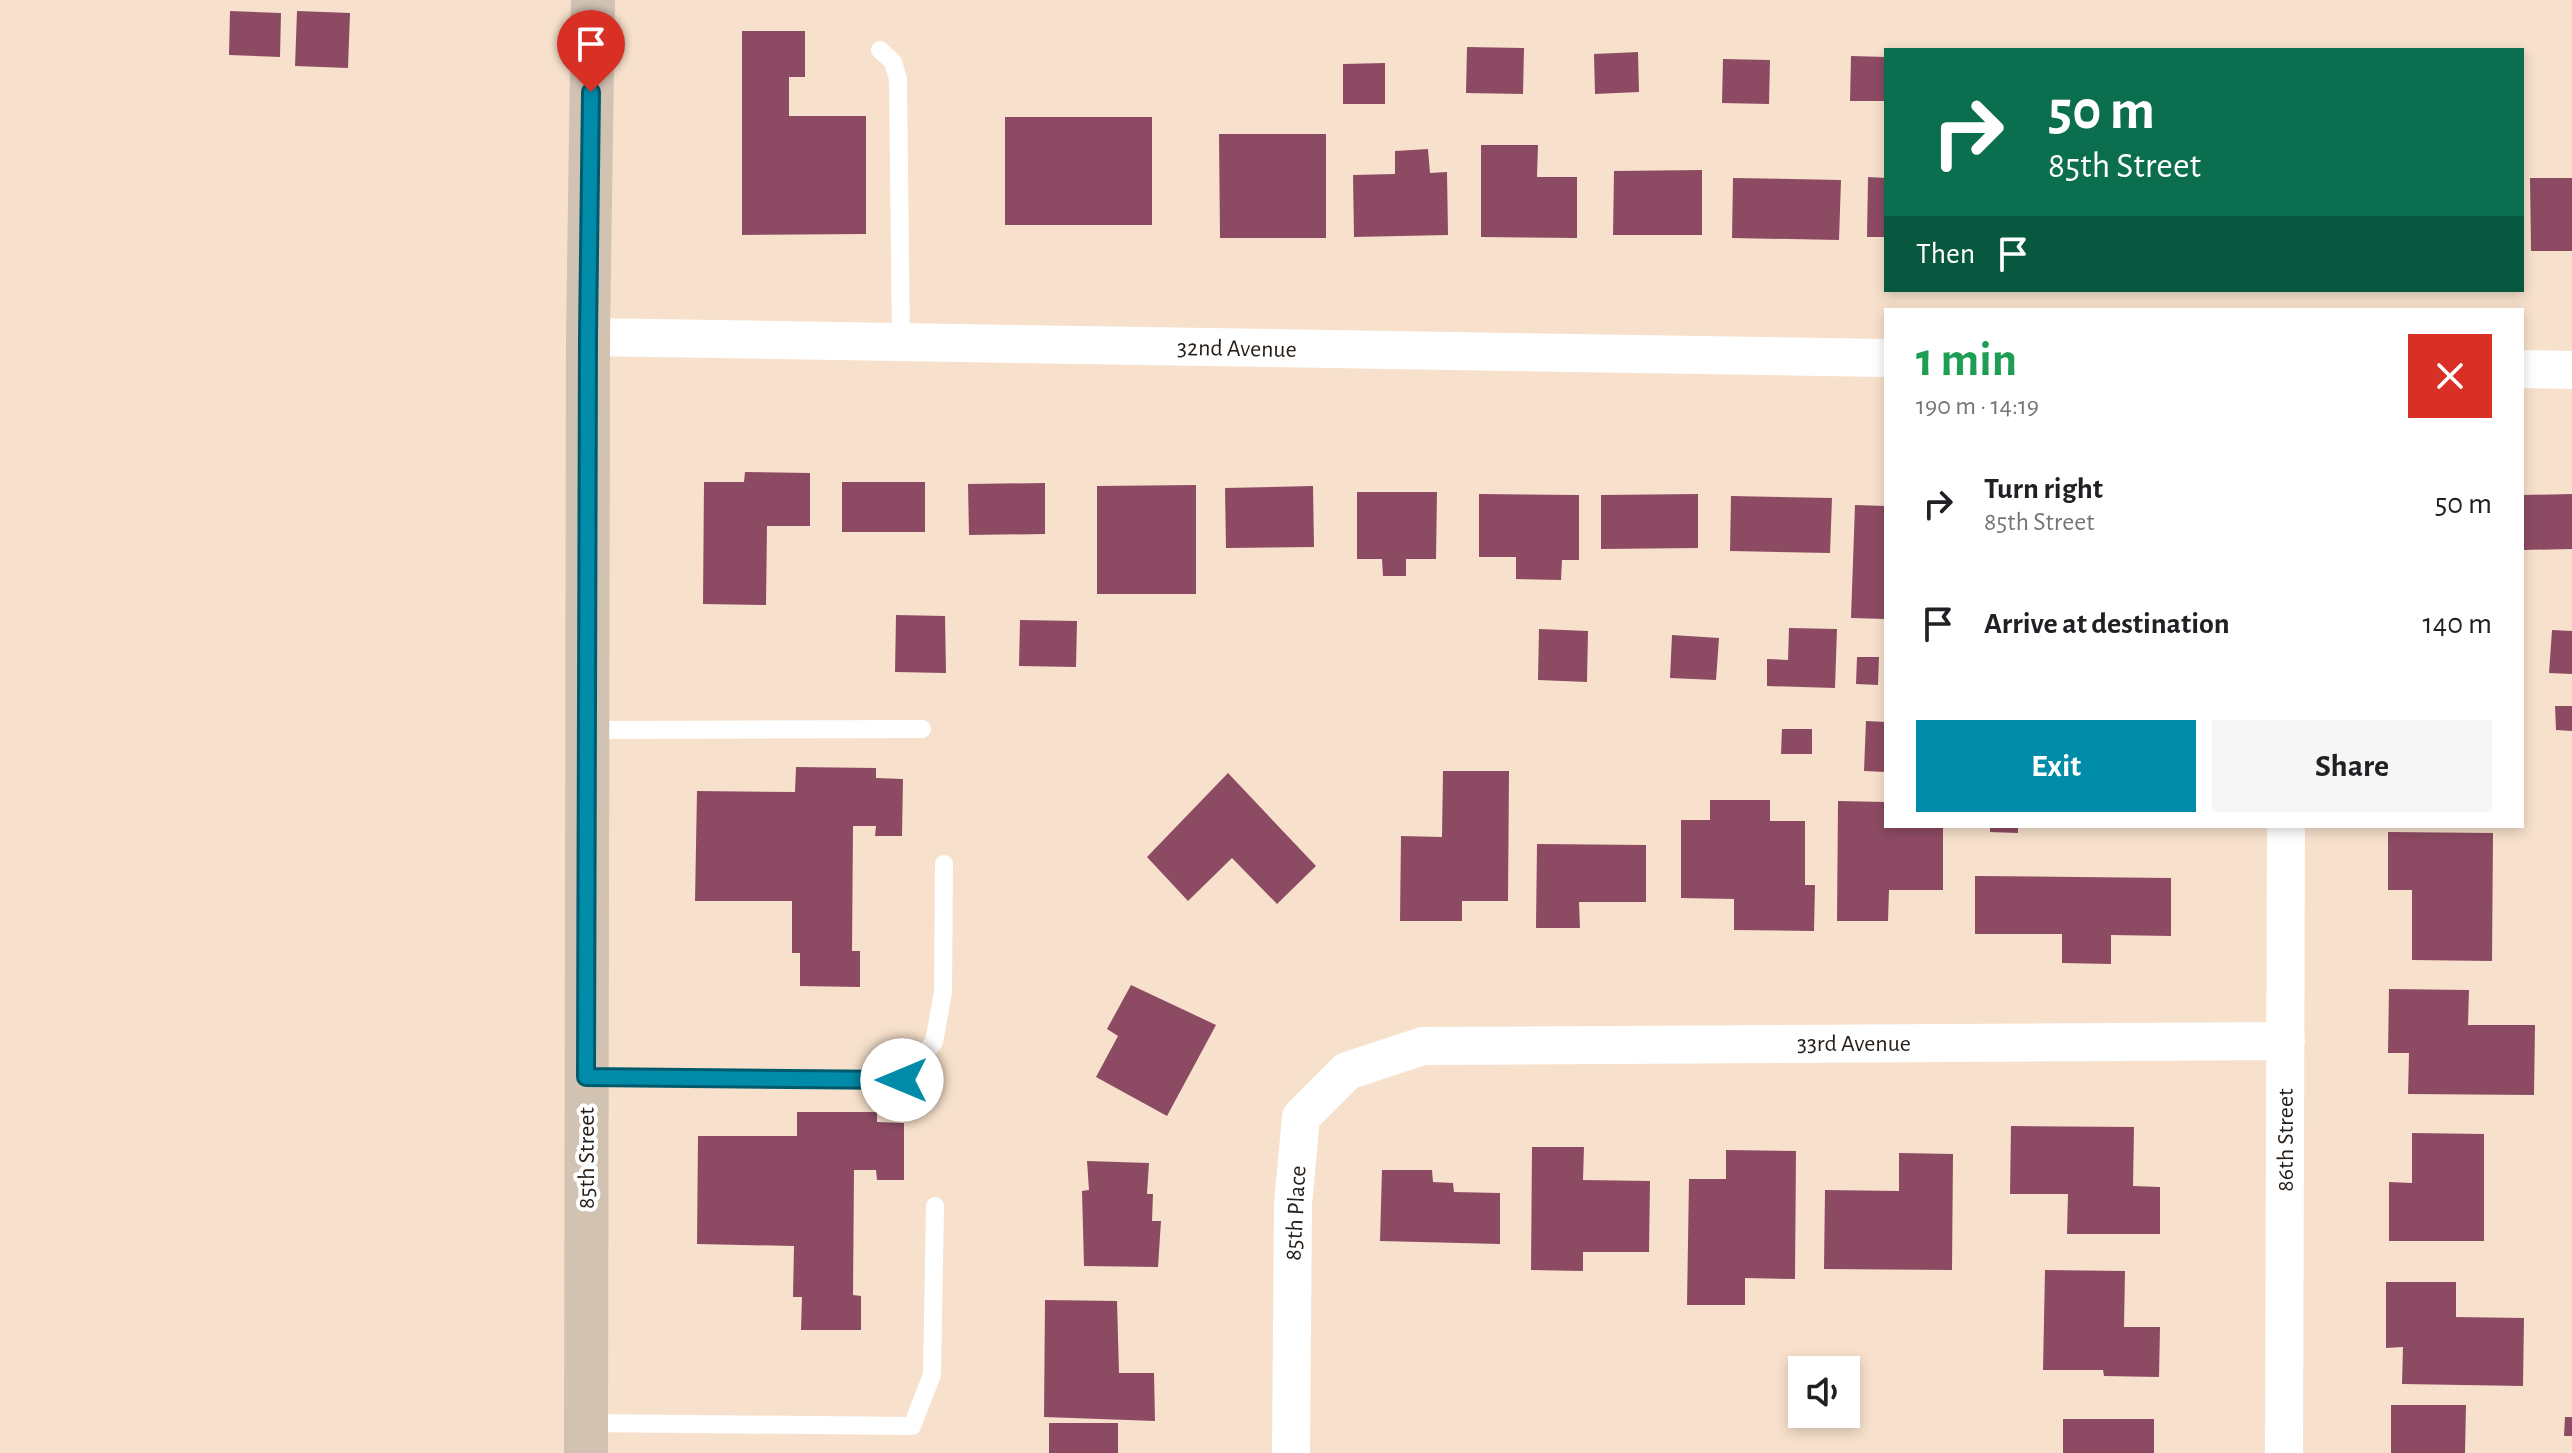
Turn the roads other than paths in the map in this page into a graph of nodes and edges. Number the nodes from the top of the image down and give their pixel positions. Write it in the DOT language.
graph roads {
  1 [pos="593,0"];
  2 [pos="880,50"];
  3 [pos="588,337"];
  4 [pos="901,343"];
  5 [pos="1884,358"];
  6 [pos="2524,369"];
  7 [pos="2572,370"];
  8 [pos="922,729"];
  9 [pos="587,730"];
  10 [pos="2286,828"];
  11 [pos="944,864"];
  12 [pos="2286,1041"];
  13 [pos="1423,1046"];
  14 [pos="586,1077"];
  15 [pos="935,1206"];
  16 [pos="586,1438"];
  17 [pos="1291,1453"];
  18 [pos="2284,1453"];
  1 -- 3 [label="street, 85th Street"];
  2 -- 4 [label="lane"];
  3 -- 4 [label="street, 32nd Avenue"];
  3 -- 9 [label="street, 85th Street"];
  4 -- 5 [label="street, 32nd Avenue"];
  6 -- 7 [label="street"];
  8 -- 9 [label="lane"];
  9 -- 14 [label="street, 85th Street"];
  10 -- 12 [label="street, 86th Street"];
  11 -- 14 [label="lane"];
  12 -- 13 [label="street, 33rd Avenue"];
  12 -- 18 [label="street, 86th Street"];
  13 -- 17 [label="street, 85th Place"];
  14 -- 16 [label="street, 85th Street"];
  15 -- 16 [label="lane"];
}
